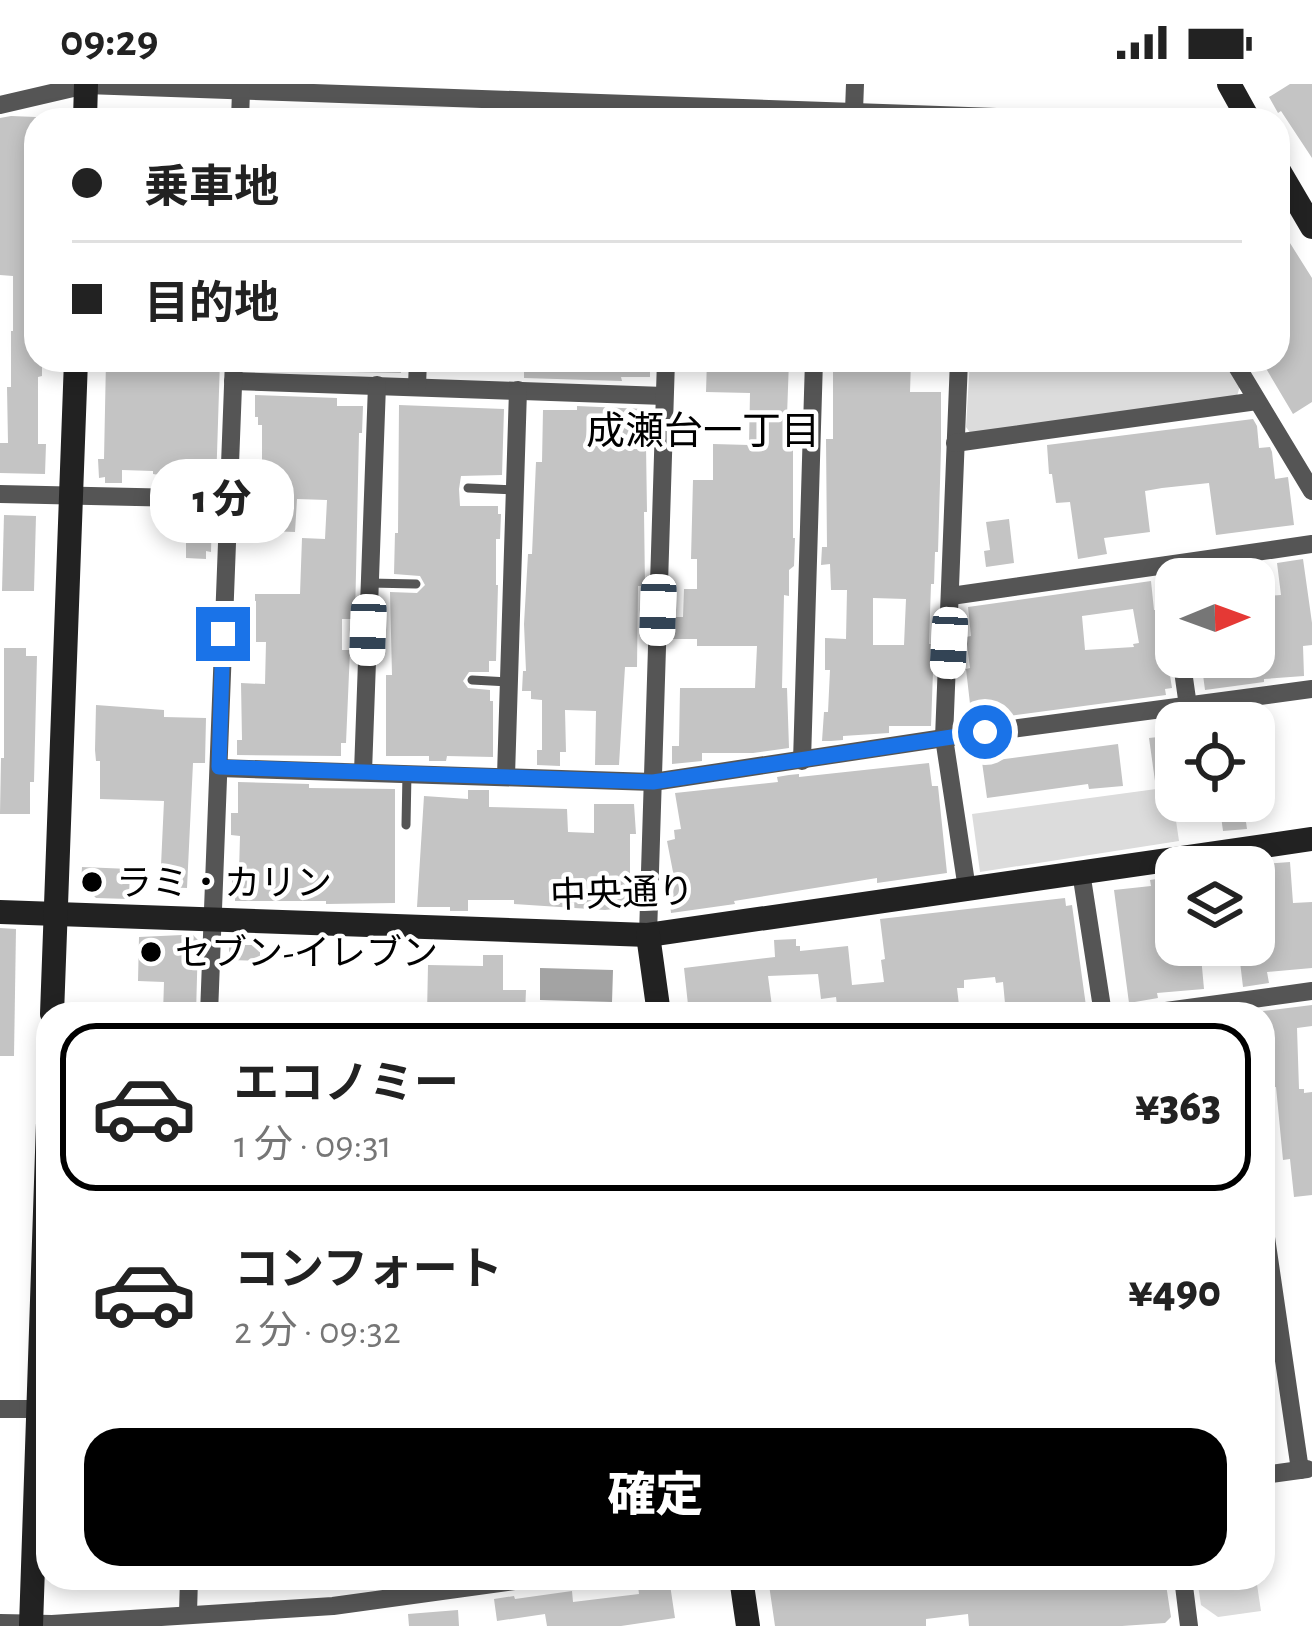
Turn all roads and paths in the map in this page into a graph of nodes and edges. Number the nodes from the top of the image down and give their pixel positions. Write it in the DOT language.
graph roads {
  1 [pos="86,84"];
  2 [pos="242,91"];
  3 [pos="477,91"];
  4 [pos="0,105"];
  5 [pos="241,108"];
  6 [pos="632,108"];
  7 [pos="1290,189"];
  8 [pos="1312,227"];
  9 [pos="76,372"];
  10 [pos="233,372"];
  11 [pos="325,372"];
  12 [pos="418,372"];
  13 [pos="665,372"];
  14 [pos="813,372"];
  15 [pos="958,372"];
  16 [pos="1240,372"];
  17 [pos="233,381"];
  18 [pos="325,383"];
  19 [pos="377,385"];
  20 [pos="417,386"];
  21 [pos="518,390"];
  22 [pos="664,396"];
  23 [pos="1257,401"];
  24 [pos="955,443"];
  25 [pos="468,488"];
  26 [pos="515,490"];
  27 [pos="1312,491"];
  28 [pos="0,494"];
  29 [pos="71,496"];
  30 [pos="227,500"];
  31 [pos="1312,544"];
  32 [pos="1216,558"];
  33 [pos="1155,567"];
  34 [pos="370,583"];
  35 [pos="416,584"];
  36 [pos="951,596"];
  37 [pos="472,680"];
  38 [pos="508,682"];
  39 [pos="1312,689"];
  40 [pos="1217,702"];
  41 [pos="1155,710"];
  42 [pos="944,737"];
  43 [pos="802,761"];
  44 [pos="219,767"];
  45 [pos="363,772"];
  46 [pos="407,773"];
  47 [pos="506,776"];
  48 [pos="653,782"];
  49 [pos="406,825"];
  50 [pos="1312,839"];
  51 [pos="1081,872"];
  52 [pos="967,889"];
  53 [pos="0,912"];
  54 [pos="55,914"];
  55 [pos="212,920"];
  56 [pos="648,935"];
  57 [pos="1312,991"];
  58 [pos="52,1002"];
  59 [pos="209,1002"];
  60 [pos="657,1002"];
  61 [pos="1101,1002"];
  62 [pos="1260,1002"];
  63 [pos="1275,1287"];
  64 [pos="0,1409"];
  65 [pos="36,1409"];
  66 [pos="1306,1469"];
  67 [pos="36,1471"];
  68 [pos="1275,1473"];
  69 [pos="189,1590"];
  70 [pos="473,1590"];
  71 [pos="744,1590"];
  72 [pos="1185,1590"];
  73 [pos="188,1613"];
  74 [pos="335,1616"];
  75 [pos="0,1623"];
  76 [pos="31,1625"];
  77 [pos="748,1626"];
  78 [pos="1190,1626"];
  1 -- 2 [label="street"];
  1 -- 4 [label="street"];
  2 -- 3 [label="street"];
  2 -- 5 [label="street"];
  3 -- 6 [label="street"];
  7 -- 8 [label="street"];
  9 -- 29 [label="street"];
  10 -- 17 [label="street"];
  11 -- 18 [label="street"];
  12 -- 20 [label="street"];
  13 -- 22 [label="street"];
  14 -- 43 [label="street"];
  15 -- 24 [label="street"];
  16 -- 23 [label="street"];
  17 -- 18 [label="street"];
  17 -- 30 [label="street"];
  18 -- 19 [label="street"];
  19 -- 20 [label="street"];
  19 -- 34 [label="street"];
  20 -- 21 [label="street"];
  21 -- 22 [label="street"];
  21 -- 26 [label="street"];
  22 -- 48 [label="street"];
  23 -- 24 [label="street"];
  23 -- 27 [label="street"];
  24 -- 36 [label="street"];
  25 -- 26 [label="lane"];
  26 -- 38 [label="street"];
  28 -- 29 [label="street"];
  29 -- 30 [label="street"];
  29 -- 54 [label="street"];
  30 -- 44 [label="street"];
  31 -- 32 [label="street"];
  33 -- 36 [label="street"];
  34 -- 35 [label="lane"];
  34 -- 45 [label="street"];
  36 -- 42 [label="street"];
  37 -- 38 [label="lane"];
  38 -- 47 [label="street"];
  39 -- 40 [label="street"];
  41 -- 42 [label="street"];
  42 -- 43 [label="street"];
  42 -- 52 [label="street"];
  43 -- 48 [label="street"];
  44 -- 45 [label="street"];
  44 -- 55 [label="street"];
  45 -- 46 [label="street"];
  46 -- 47 [label="street"];
  46 -- 49 [label="lane"];
  47 -- 48 [label="street"];
  48 -- 56 [label="street"];
  50 -- 51 [label="street, 中央通り"];
  51 -- 52 [label="street, 中央通り"];
  51 -- 61 [label="street"];
  52 -- 56 [label="street, 中央通り"];
  53 -- 54 [label="street, 中央通り"];
  54 -- 55 [label="street, 中央通り"];
  54 -- 58 [label="street"];
  55 -- 56 [label="street, 中央通り"];
  55 -- 59 [label="street"];
  56 -- 60 [label="street"];
  57 -- 62 [label="street"];
  63 -- 66 [label="street"];
  64 -- 65 [label="street"];
  66 -- 68 [label="street"];
  67 -- 76 [label="street"];
  69 -- 73 [label="street"];
  70 -- 74 [label="street"];
  71 -- 77 [label="street"];
  72 -- 78 [label="street"];
  73 -- 74 [label="street"];
  73 -- 76 [label="street"];
  75 -- 76 [label="street"];
}
